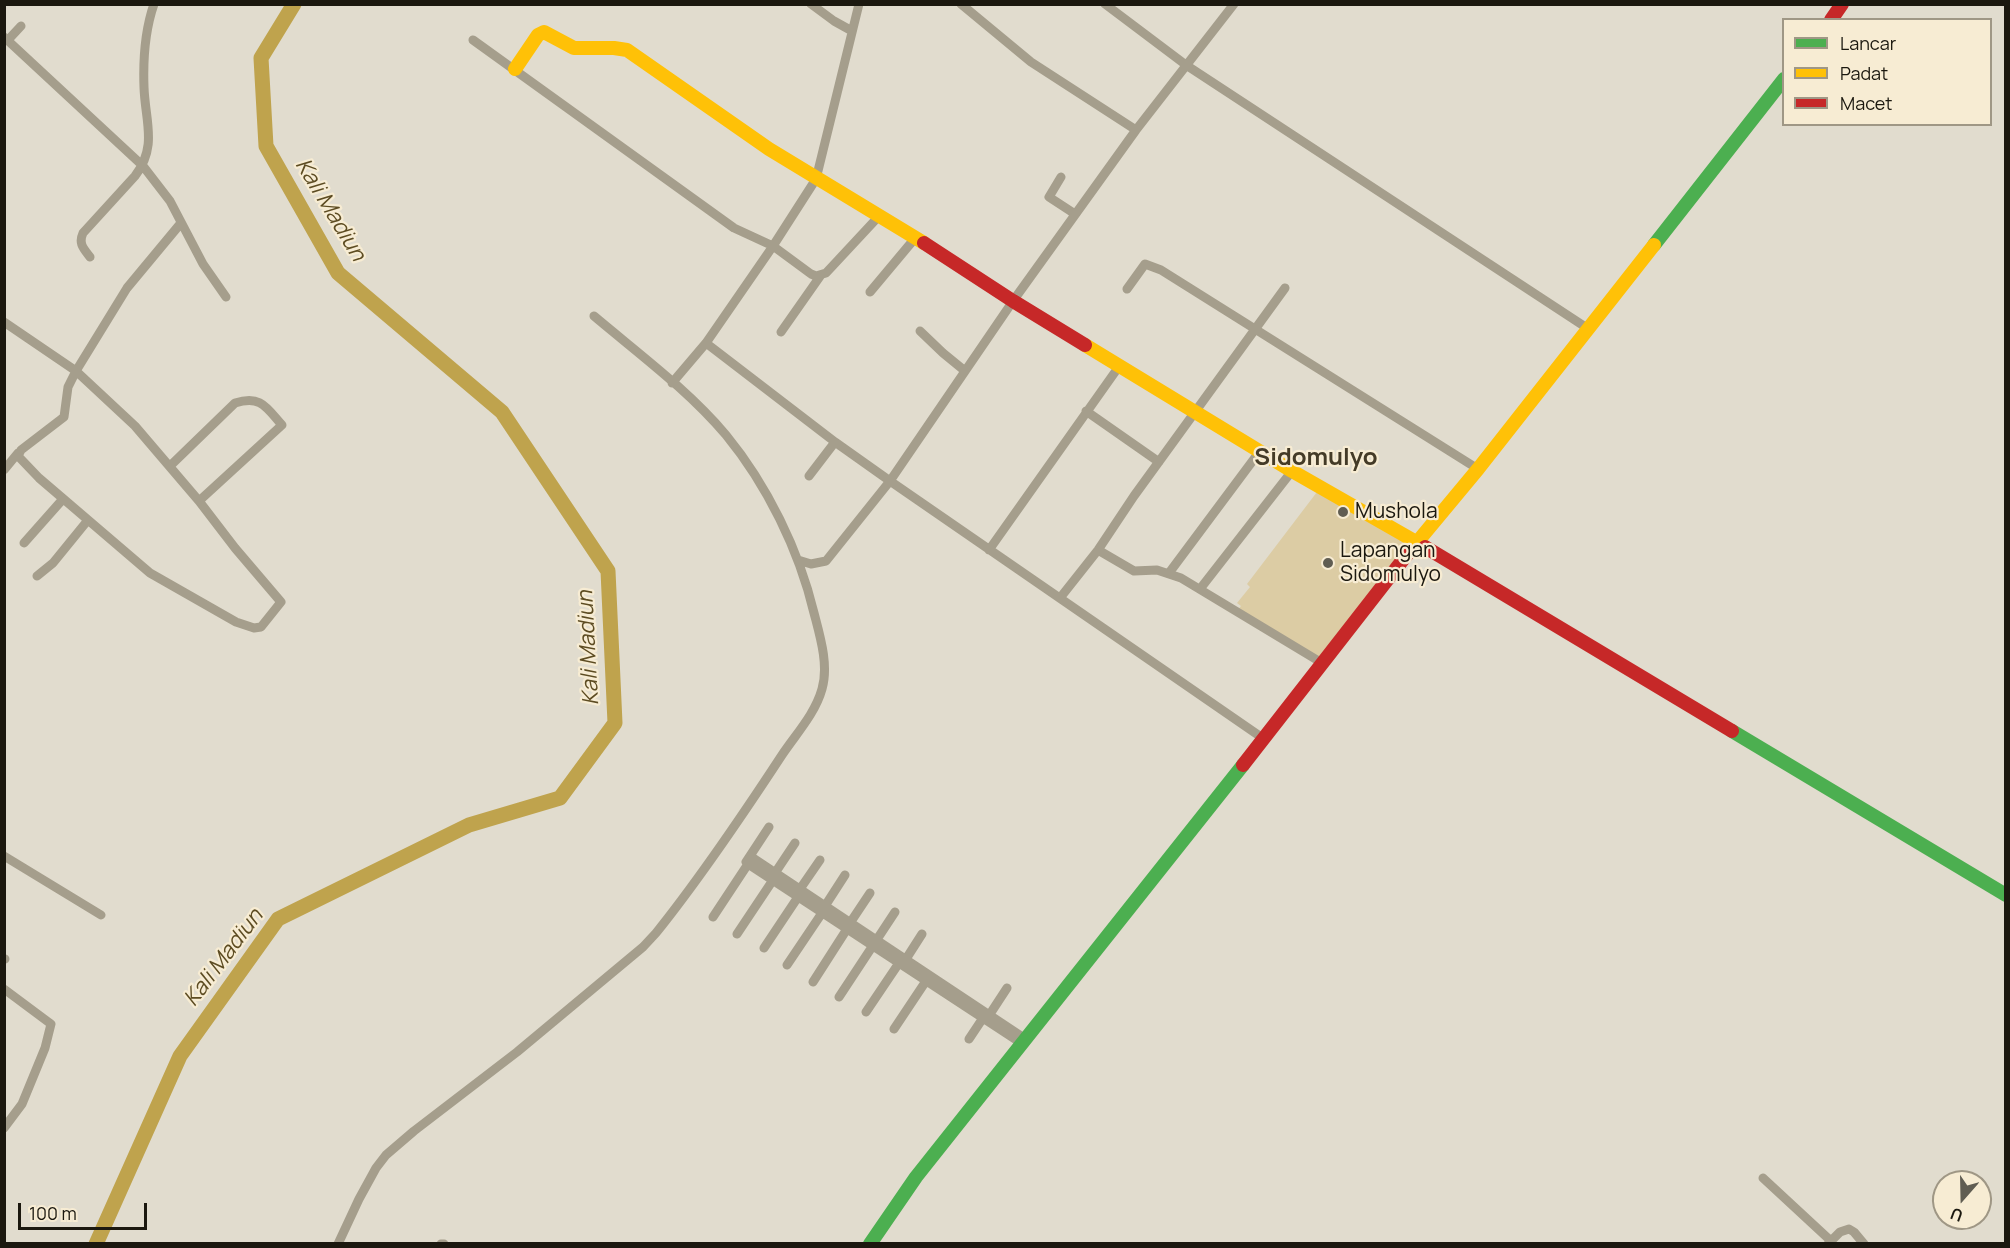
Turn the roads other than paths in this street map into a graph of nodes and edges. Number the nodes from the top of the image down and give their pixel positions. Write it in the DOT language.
graph roads {
  1 [pos="154,4"];
  2 [pos="811,4"];
  3 [pos="859,4"];
  4 [pos="961,4"];
  5 [pos="1105,4"];
  6 [pos="1234,4"];
  7 [pos="21,26"];
  8 [pos="852,31"];
  9 [pos="8,40"];
  10 [pos="473,40"];
  11 [pos="4,53"];
  12 [pos="1186,65"];
  13 [pos="515,69"];
  14 [pos="1782,82"];
  15 [pos="1136,130"];
  16 [pos="142,166"];
  17 [pos="1061,177"];
  18 [pos="816,179"];
  19 [pos="1075,214"];
  20 [pos="880,215"];
  21 [pos="181,223"];
  22 [pos="916,237"];
  23 [pos="773,246"];
  24 [pos="90,257"];
  25 [pos="821,275"];
  26 [pos="1285,288"];
  27 [pos="1127,289"];
  28 [pos="870,292"];
  29 [pos="226,297"];
  30 [pos="1013,301"];
  31 [pos="594,316"];
  32 [pos="4,322"];
  33 [pos="1256,328"];
  34 [pos="1587,328"];
  35 [pos="921,331"];
  36 [pos="781,332"];
  37 [pos="706,343"];
  38 [pos="1119,365"];
  39 [pos="76,371"];
  40 [pos="965,371"];
  41 [pos="672,383"];
  42 [pos="1086,411"];
  43 [pos="1195,411"];
  44 [pos="835,442"];
  45 [pos="1260,451"];
  46 [pos="18,453"];
  47 [pos="1159,462"];
  48 [pos="170,466"];
  49 [pos="1478,469"];
  50 [pos="4,470"];
  51 [pos="1292,471"];
  52 [pos="809,476"];
  53 [pos="890,482"];
  54 [pos="63,499"];
  55 [pos="199,501"];
  56 [pos="88,520"];
  57 [pos="1418,542"];
  58 [pos="24,543"];
  59 [pos="989,550"];
  60 [pos="1098,550"];
  61 [pos="798,560"];
  62 [pos="1169,573"];
  63 [pos="37,576"];
  64 [pos="1200,589"];
  65 [pos="1060,598"];
  66 [pos="1322,663"];
  67 [pos="1264,739"];
  68 [pos="769,827"];
  69 [pos="795,843"];
  70 [pos="4,856"];
  71 [pos="749,860"];
  72 [pos="820,860"];
  73 [pos="846,875"];
  74 [pos="774,877"];
  75 [pos="799,893"];
  76 [pos="870,893"];
  77 [pos="2006,895"];
  78 [pos="824,909"];
  79 [pos="895,912"];
  80 [pos="101,915"];
  81 [pos="713,917"];
  82 [pos="849,926"];
  83 [pos="737,934"];
  84 [pos="922,934"];
  85 [pos="878,945"];
  86 [pos="764,948"];
  87 [pos="902,961"];
  88 [pos="787,965"];
  89 [pos="926,981"];
  90 [pos="813,982"];
  91 [pos="1008,988"];
  92 [pos="4,989"];
  93 [pos="838,997"];
  94 [pos="866,1012"];
  95 [pos="987,1016"];
  96 [pos="894,1029"];
  97 [pos="969,1039"];
  98 [pos="1023,1040"];
  99 [pos="8,1117"];
  100 [pos="4,1128"];
  101 [pos="1763,1178"];
  102 [pos="1829,1242"];
  103 [pos="338,1244"];
  104 [pos="870,1244"];
  105 [pos="1864,1244"];
  1 -- 16 [label="street"];
  2 -- 8 [label="street"];
  3 -- 8 [label="street"];
  4 -- 15 [label="street"];
  5 -- 12 [label="street"];
  6 -- 12 [label="street"];
  7 -- 9 [label="street"];
  8 -- 18 [label="street"];
  9 -- 11 [label="street"];
  9 -- 16 [label="street"];
  10 -- 13 [label="street"];
  12 -- 15 [label="street"];
  12 -- 34 [label="street"];
  13 -- 18 [label="street"];
  13 -- 23 [label="street"];
  14 -- 34 [label="street"];
  15 -- 19 [label="street"];
  16 -- 21 [label="street"];
  16 -- 24 [label="street"];
  17 -- 19 [label="street"];
  18 -- 20 [label="street"];
  18 -- 23 [label="street"];
  19 -- 30 [label="street"];
  20 -- 22 [label="street"];
  20 -- 25 [label="street"];
  21 -- 29 [label="street"];
  21 -- 39 [label="street"];
  22 -- 28 [label="street"];
  22 -- 30 [label="street"];
  23 -- 25 [label="street"];
  23 -- 37 [label="street"];
  25 -- 36 [label="street"];
  26 -- 33 [label="street"];
  27 -- 33 [label="street"];
  30 -- 38 [label="street"];
  30 -- 40 [label="street"];
  31 -- 41 [label="street"];
  32 -- 39 [label="street"];
  33 -- 43 [label="street"];
  33 -- 49 [label="street"];
  34 -- 49 [label="street"];
  35 -- 40 [label="street"];
  37 -- 41 [label="street"];
  37 -- 44 [label="street"];
  38 -- 42 [label="street"];
  38 -- 43 [label="street"];
  39 -- 46 [label="street"];
  39 -- 48 [label="street"];
  40 -- 53 [label="street"];
  41 -- 61 [label="street"];
  42 -- 47 [label="street"];
  42 -- 59 [label="street"];
  43 -- 45 [label="street"];
  43 -- 47 [label="street"];
  44 -- 52 [label="street"];
  44 -- 53 [label="street"];
  45 -- 51 [label="street"];
  45 -- 62 [label="street"];
  46 -- 50 [label="street"];
  46 -- 54 [label="street"];
  47 -- 60 [label="street"];
  48 -- 55 [label="street"];
  48 -- 55 [label="street"];
  49 -- 57 [label="street"];
  51 -- 57 [label="street"];
  51 -- 64 [label="street"];
  53 -- 59 [label="street"];
  53 -- 61 [label="street"];
  54 -- 56 [label="street"];
  54 -- 58 [label="street"];
  55 -- 56 [label="street"];
  56 -- 63 [label="street"];
  57 -- 66 [label="street"];
  57 -- 77 [label="street"];
  59 -- 65 [label="street"];
  60 -- 62 [label="street"];
  60 -- 65 [label="street"];
  61 -- 103 [label="street"];
  62 -- 64 [label="street"];
  64 -- 66 [label="street"];
  65 -- 67 [label="street"];
  66 -- 67 [label="street"];
  67 -- 98 [label="street"];
  68 -- 71 [label="street"];
  69 -- 74 [label="street"];
  70 -- 80 [label="street"];
  71 -- 74 [label="street"];
  71 -- 81 [label="street"];
  72 -- 75 [label="street"];
  73 -- 78 [label="street"];
  74 -- 75 [label="street"];
  74 -- 83 [label="street"];
  75 -- 78 [label="street"];
  75 -- 86 [label="street"];
  76 -- 82 [label="street"];
  78 -- 82 [label="street"];
  78 -- 88 [label="street"];
  79 -- 85 [label="street"];
  82 -- 85 [label="street"];
  82 -- 90 [label="street"];
  84 -- 87 [label="street"];
  85 -- 87 [label="street"];
  85 -- 93 [label="street"];
  87 -- 89 [label="street"];
  87 -- 94 [label="street"];
  87 -- 95 [label="street"];
  89 -- 95 [label="street"];
  89 -- 96 [label="street"];
  91 -- 95 [label="street"];
  92 -- 99 [label="street"];
  95 -- 97 [label="street"];
  95 -- 98 [label="street"];
  98 -- 104 [label="street"];
  99 -- 100 [label="street"];
  101 -- 102 [label="street"];
  102 -- 105 [label="street"];
}
